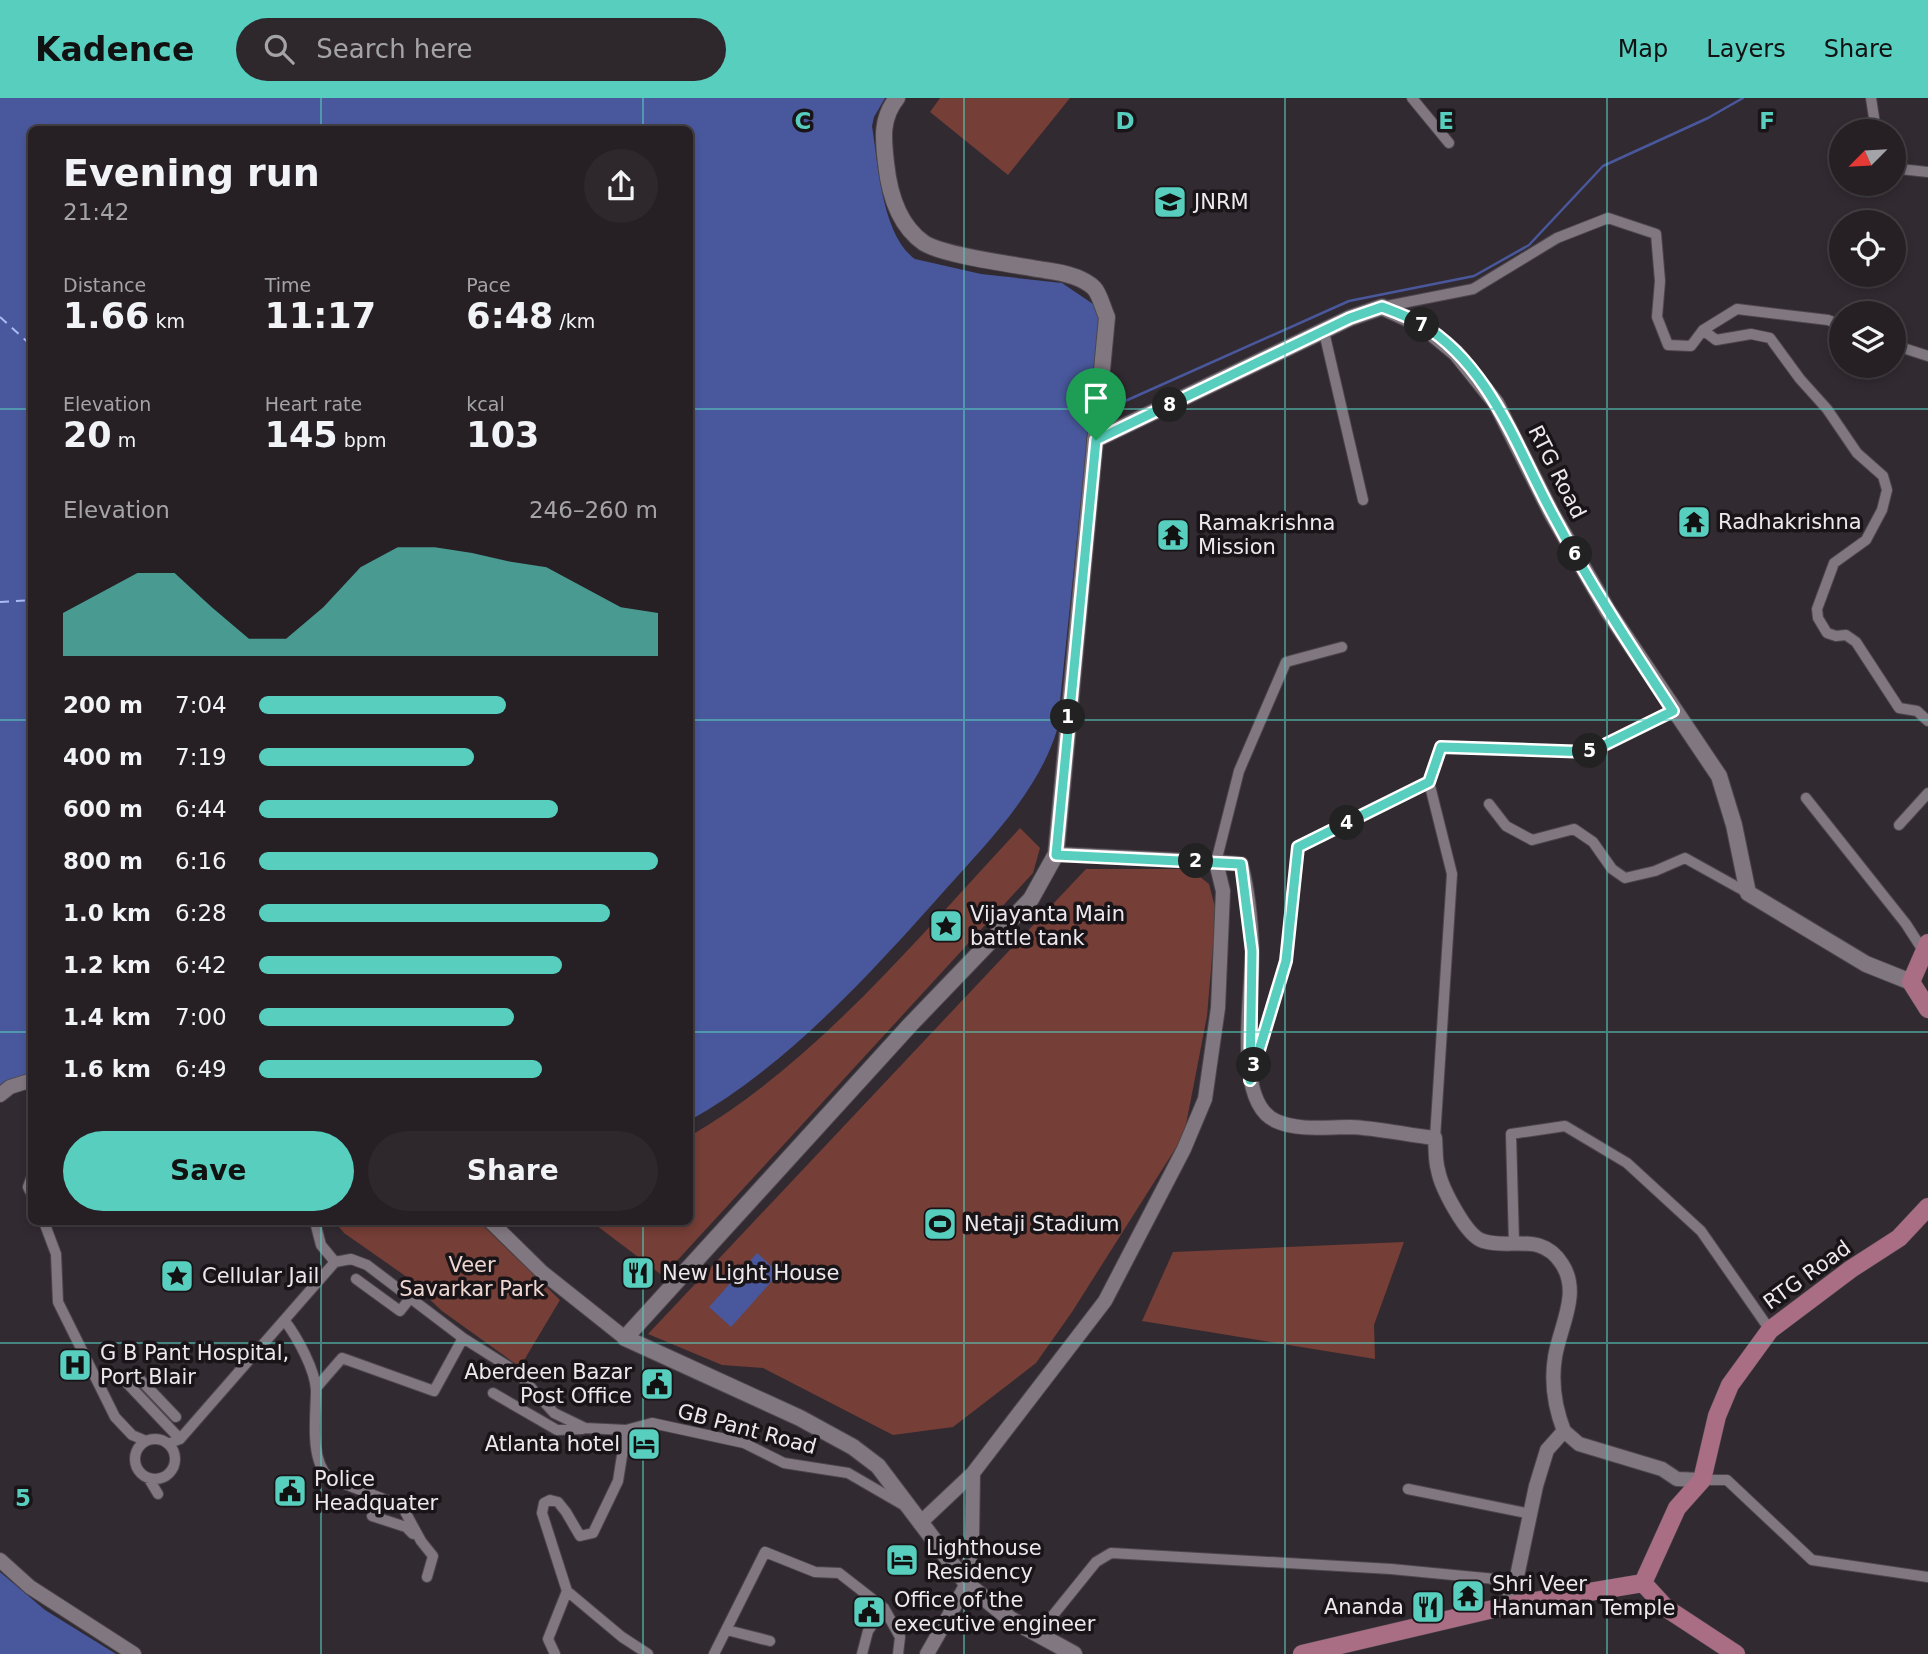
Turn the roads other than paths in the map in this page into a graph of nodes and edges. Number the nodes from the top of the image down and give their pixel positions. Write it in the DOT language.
graph roads {
  1 [pos="897,98"];
  2 [pos="1412,98"];
  3 [pos="1871,98"];
  4 [pos="1874,119"];
  5 [pos="1449,143"];
  6 [pos="1906,170"];
  7 [pos="1928,172"];
  8 [pos="1382,307"];
  9 [pos="1829,320"];
  10 [pos="1703,330"];
  11 [pos="1324,332"];
  12 [pos="1906,349"];
  13 [pos="1928,356"];
  14 [pos="1096,440"];
  15 [pos="1363,500"];
  16 [pos="1342,648"];
  17 [pos="1673,711"];
  18 [pos="1928,722"];
  19 [pos="1429,782"];
  20 [pos="1928,793"];
  21 [pos="1806,798"];
  22 [pos="1489,804"];
  23 [pos="1899,825"];
  24 [pos="1056,855"];
  25 [pos="1216,862"];
  26 [pos="1748,893"];
  27 [pos="1926,947"];
  28 [pos="1911,982"];
  29 [pos="1928,1009"];
  30 [pos="1250,1080"];
  31 [pos="28,1081"];
  32 [pos="0,1095"];
  33 [pos="1435,1138"];
  34 [pos="1928,1206"];
  35 [pos="45,1225"];
  36 [pos="316,1225"];
  37 [pos="494,1225"];
  38 [pos="1514,1243"];
  39 [pos="335,1262"];
  40 [pos="356,1279"];
  41 [pos="411,1297"];
  42 [pos="285,1321"];
  43 [pos="1770,1330"];
  44 [pos="463,1338"];
  45 [pos="625,1338"];
  46 [pos="316,1388"];
  47 [pos="493,1392"];
  48 [pos="176,1417"];
  49 [pos="585,1429"];
  50 [pos="626,1430"];
  51 [pos="1564,1431"];
  52 [pos="180,1439"];
  53 [pos="146,1441"];
  54 [pos="168,1444"];
  55 [pos="973,1473"];
  56 [pos="149,1479"];
  57 [pos="1702,1480"];
  58 [pos="1408,1489"];
  59 [pos="158,1494"];
  60 [pos="906,1506"];
  61 [pos="1531,1514"];
  62 [pos="372,1516"];
  63 [pos="920,1523"];
  64 [pos="421,1541"];
  65 [pos="0,1560"];
  66 [pos="427,1577"];
  67 [pos="1928,1577"];
  68 [pos="1516,1581"];
  69 [pos="1643,1583"];
  70 [pos="967,1584"];
  71 [pos="568,1591"];
  72 [pos="1506,1606"];
  73 [pos="884,1608"];
  74 [pos="727,1630"];
  75 [pos="1037,1635"];
  76 [pos="770,1641"];
  77 [pos="134,1654"];
  78 [pos="555,1654"];
  79 [pos="648,1654"];
  80 [pos="714,1654"];
  81 [pos="862,1654"];
  82 [pos="898,1654"];
  83 [pos="928,1654"];
  84 [pos="1074,1654"];
  85 [pos="1302,1654"];
  86 [pos="1736,1654"];
  1 -- 14 [label="main road"];
  2 -- 5 [label="street"];
  3 -- 4 [label="street"];
  6 -- 7 [label="street"];
  8 -- 10 [label="street"];
  8 -- 11 [label="main road"];
  8 -- 17 [label="main road, RTG Road"];
  9 -- 10 [label="street"];
  10 -- 18 [label="street"];
  11 -- 14 [label="main road"];
  11 -- 15 [label="street"];
  12 -- 13 [label="street"];
  14 -- 24 [label="main road"];
  16 -- 25 [label="street"];
  17 -- 19 [label="street"];
  17 -- 26 [label="main road, RTG Road"];
  19 -- 30 [label="street"];
  19 -- 33 [label="street"];
  20 -- 23 [label="street"];
  21 -- 27 [label="street"];
  22 -- 26 [label="street"];
  24 -- 25 [label="street"];
  24 -- 45 [label="main road"];
  25 -- 30 [label="street"];
  25 -- 55 [label="street"];
  26 -- 28 [label="main road"];
  27 -- 28 [label="main road"];
  28 -- 29 [label="main road"];
  30 -- 33 [label="street"];
  31 -- 32 [label="street"];
  33 -- 38 [label="street"];
  34 -- 43 [label="main road, RTG Road"];
  35 -- 53 [label="street"];
  36 -- 39 [label="street"];
  37 -- 45 [label="street"];
  38 -- 43 [label="street"];
  38 -- 51 [label="street"];
  39 -- 41 [label="street, GB Pant Road"];
  39 -- 42 [label="street"];
  40 -- 41 [label="street"];
  41 -- 44 [label="street, GB Pant Road"];
  42 -- 46 [label="street"];
  42 -- 52 [label="street"];
  43 -- 57 [label="main road, RTG Road"];
  44 -- 46 [label="street"];
  44 -- 49 [label="street, GB Pant Road"];
  45 -- 60 [label="main road"];
  46 -- 64 [label="street"];
  47 -- 49 [label="street"];
  48 -- 52 [label="street"];
  49 -- 50 [label="street, GB Pant Road"];
  50 -- 60 [label="street, GB Pant Road"];
  50 -- 71 [label="street"];
  51 -- 57 [label="street"];
  51 -- 61 [label="street"];
  52 -- 54 [label="street"];
  53 -- 54 [label="street"];
  53 -- 56 [label="street"];
  54 -- 56 [label="street"];
  55 -- 63 [label="street"];
  55 -- 70 [label="street"];
  56 -- 59 [label="street"];
  57 -- 67 [label="street"];
  57 -- 69 [label="main road, RTG Road"];
  58 -- 61 [label="street"];
  60 -- 63 [label="main road"];
  61 -- 68 [label="street"];
  62 -- 64 [label="street"];
  63 -- 70 [label="main road"];
  64 -- 66 [label="street"];
  65 -- 77 [label="street"];
  68 -- 72 [label="street"];
  68 -- 75 [label="street"];
  69 -- 72 [label="main road"];
  69 -- 86 [label="main road"];
  70 -- 75 [label="main road"];
  70 -- 83 [label="street"];
  71 -- 78 [label="street"];
  71 -- 79 [label="street"];
  72 -- 85 [label="main road"];
  73 -- 74 [label="street"];
  73 -- 81 [label="street"];
  73 -- 82 [label="street"];
  74 -- 76 [label="street"];
  74 -- 80 [label="street"];
  75 -- 84 [label="main road"];
}
